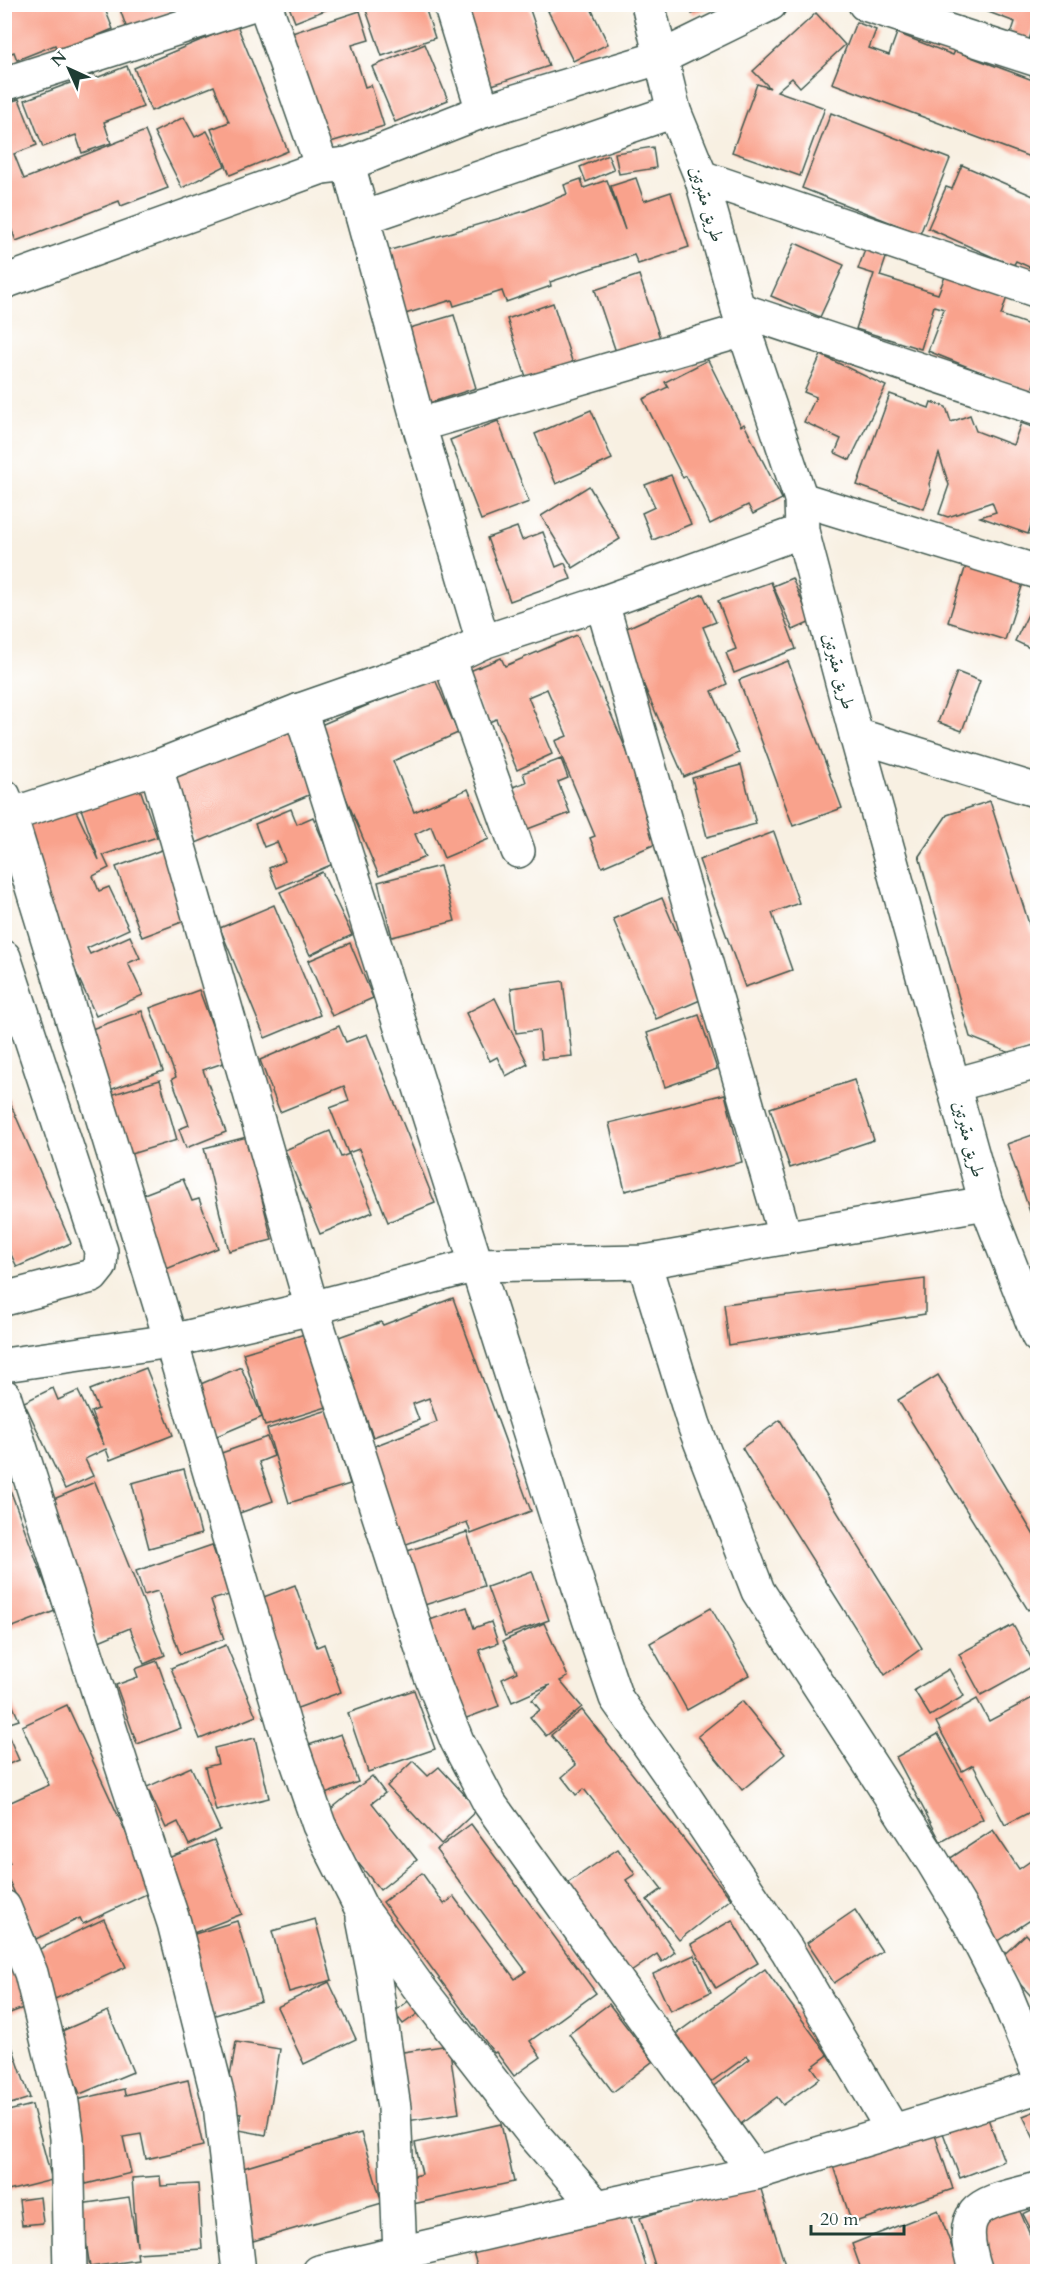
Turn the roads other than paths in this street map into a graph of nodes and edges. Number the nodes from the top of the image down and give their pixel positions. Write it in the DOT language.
graph roads {
  1 [pos="253,4"];
  2 [pos="265,4"];
  3 [pos="450,4"];
  4 [pos="648,4"];
  5 [pos="770,4"];
  6 [pos="865,4"];
  7 [pos="662,57"];
  8 [pos="1038,60"];
  9 [pos="4,84"];
  10 [pos="483,111"];
  11 [pos="674,111"];
  12 [pos="335,165"];
  13 [pos="701,177"];
  14 [pos="363,218"];
  15 [pos="4,282"];
  16 [pos="1038,291"];
  17 [pos="741,319"];
  18 [pos="1038,409"];
  19 [pos="419,425"];
  20 [pos="802,515"];
  21 [pos="1038,572"];
  22 [pos="602,603"];
  23 [pos="483,642"];
  24 [pos="450,658"];
  25 [pos="300,710"];
  26 [pos="856,735"];
  27 [pos="156,767"];
  28 [pos="1038,791"];
  29 [pos="7,806"];
  30 [pos="518,851"];
  31 [pos="4,957"];
  32 [pos="17,1037"];
  33 [pos="1038,1062"];
  34 [pos="954,1085"];
  35 [pos="986,1203"];
  36 [pos="785,1236"];
  37 [pos="644,1262"];
  38 [pos="476,1265"];
  39 [pos="4,1299"];
  40 [pos="312,1308"];
  41 [pos="1038,1336"];
  42 [pos="171,1341"];
  43 [pos="4,1365"];
  44 [pos="4,1396"];
  45 [pos="4,1907"];
  46 [pos="361,1908"];
  47 [pos="1038,2072"];
  48 [pos="1038,2087"];
  49 [pos="893,2131"];
  50 [pos="755,2174"];
  51 [pos="1038,2189"];
  52 [pos="597,2207"];
  53 [pos="400,2253"];
  54 [pos="70,2271"];
  55 [pos="239,2271"];
  56 [pos="320,2271"];
  57 [pos="975,2271"];
  1 -- 9 [label="street"];
  2 -- 12 [label="street"];
  3 -- 10 [label="street"];
  4 -- 7 [label="street, طريق مقبرتين"];
  5 -- 7 [label="street"];
  6 -- 8 [label="street"];
  7 -- 10 [label="street"];
  7 -- 11 [label="street, طريق مقبرتين"];
  10 -- 12 [label="street"];
  11 -- 13 [label="street, طريق مقبرتين"];
  11 -- 14 [label="street"];
  12 -- 14 [label="street"];
  12 -- 15 [label="street"];
  13 -- 16 [label="street"];
  13 -- 17 [label="street, طريق مقبرتين"];
  14 -- 19 [label="street"];
  17 -- 18 [label="street"];
  17 -- 19 [label="street"];
  17 -- 20 [label="street, طريق مقبرتين"];
  19 -- 23 [label="street"];
  20 -- 21 [label="street"];
  20 -- 22 [label="street"];
  20 -- 26 [label="street, طريق مقبرتين"];
  22 -- 23 [label="street"];
  22 -- 36 [label="street"];
  23 -- 24 [label="street"];
  24 -- 25 [label="street"];
  24 -- 30 [label="street"];
  25 -- 27 [label="street"];
  25 -- 38 [label="street"];
  26 -- 28 [label="street"];
  26 -- 34 [label="street, طريق مقبرتين"];
  27 -- 29 [label="street"];
  27 -- 40 [label="street"];
  29 -- 42 [label="street"];
  31 -- 32 [label="street"];
  32 -- 39 [label="street"];
  33 -- 34 [label="street"];
  34 -- 35 [label="street, طريق مقبرتين"];
  35 -- 36 [label="street"];
  35 -- 41 [label="street, طريق مقبرتين"];
  36 -- 37 [label="street"];
  37 -- 38 [label="street"];
  37 -- 47 [label="street"];
  38 -- 40 [label="street"];
  38 -- 49 [label="street"];
  40 -- 42 [label="street"];
  40 -- 50 [label="street"];
  42 -- 43 [label="street"];
  42 -- 46 [label="street"];
  44 -- 55 [label="street"];
  45 -- 54 [label="street"];
  46 -- 52 [label="street"];
  46 -- 53 [label="street"];
  48 -- 49 [label="street"];
  49 -- 50 [label="street"];
  50 -- 52 [label="street"];
  51 -- 57 [label="street"];
  52 -- 53 [label="street"];
  53 -- 56 [label="street"];
}
